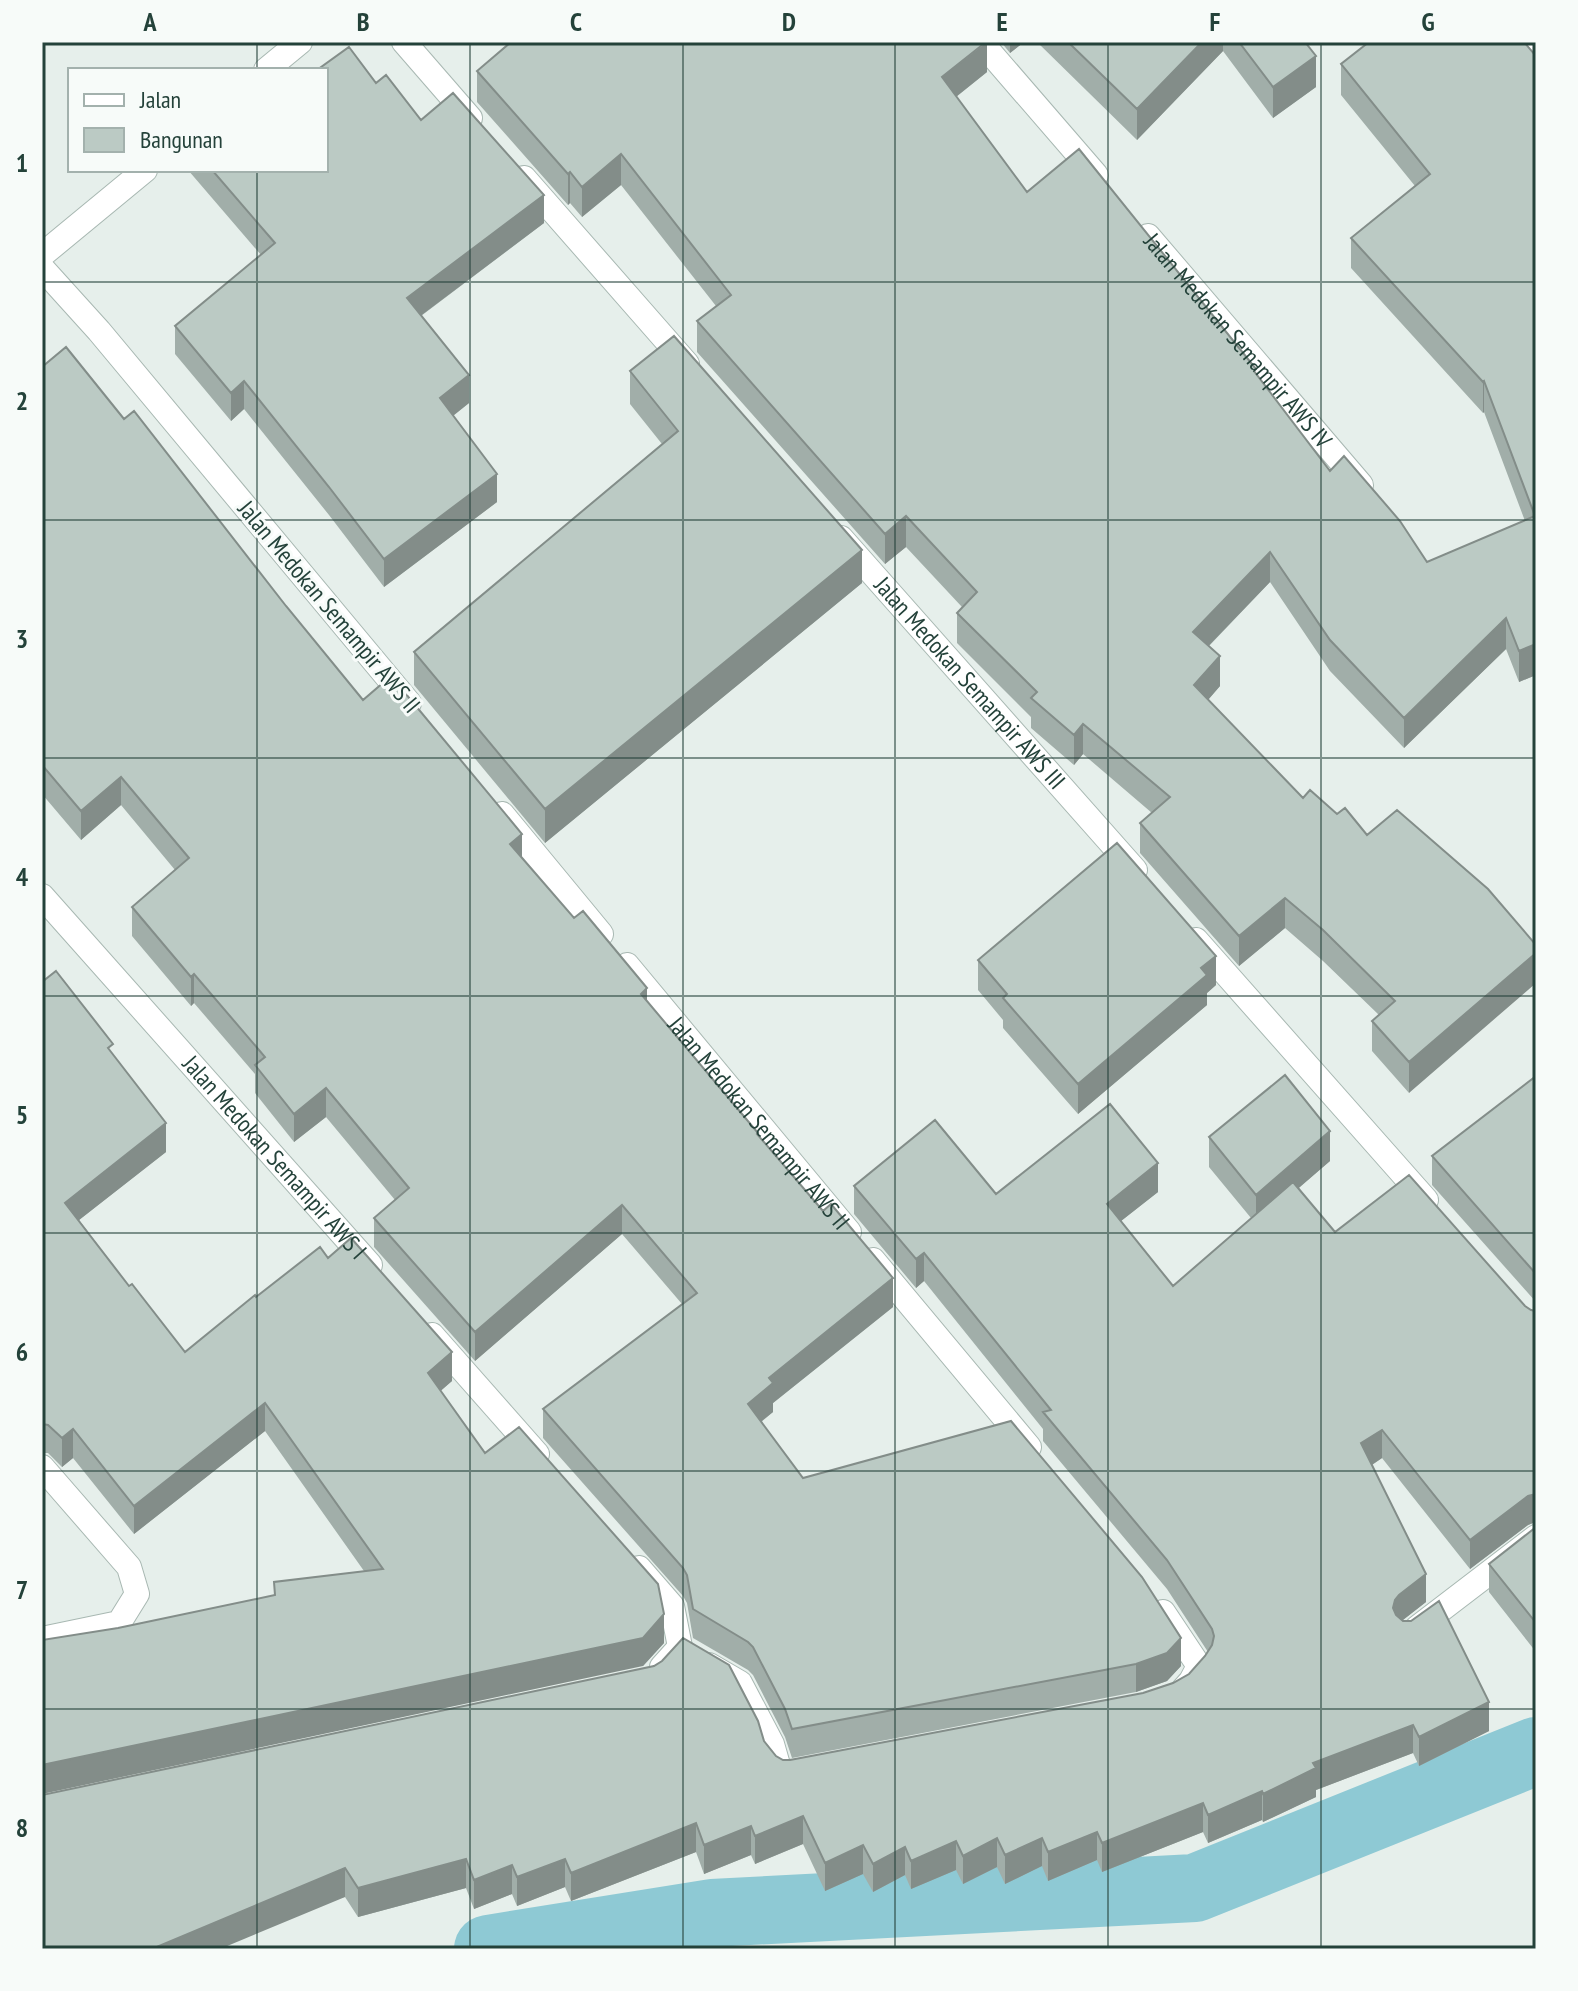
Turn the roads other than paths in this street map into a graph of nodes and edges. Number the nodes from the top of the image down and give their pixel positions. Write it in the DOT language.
graph roads {
  1 [pos="300,42"];
  2 [pos="404,42"];
  3 [pos="981,42"];
  4 [pos="268,68"];
  5 [pos="489,140"];
  6 [pos="511,164"];
  7 [pos="143,172"];
  8 [pos="1114,197"];
  9 [pos="1134,220"];
  10 [pos="42,255"];
  11 [pos="42,268"];
  12 [pos="701,379"];
  13 [pos="1380,506"];
  14 [pos="828,523"];
  15 [pos="427,724"];
  16 [pos="488,798"];
  17 [pos="1145,882"];
  18 [pos="42,896"];
  19 [pos="1177,918"];
  20 [pos="1441,1217"];
  21 [pos="389,1287"];
  22 [pos="420,1322"];
  23 [pos="1041,1462"];
  24 [pos="42,1467"];
  25 [pos="557,1476"];
  26 [pos="1536,1537"];
  27 [pos="620,1547"];
  28 [pos="1154,1597"];
  29 [pos="1408,1635"];
  30 [pos="42,1639"];
  31 [pos="680,1647"];
  32 [pos="651,1680"];
  33 [pos="1167,1697"];
  34 [pos="818,1768"];
  1 -- 4 [label="street"];
  2 -- 5 [label="street"];
  3 -- 8 [label="street"];
  6 -- 12 [label="street"];
  7 -- 10 [label="street"];
  9 -- 13 [label="street, Jalan Medokan Semampir AWS IV"];
  11 -- 15 [label="street, Jalan Medokan Semampir AWS II"];
  14 -- 17 [label="street, Jalan Medokan Semampir AWS III"];
  16 -- 23 [label="street, Jalan Medokan Semampir AWS II"];
  18 -- 21 [label="street, Jalan Medokan Semampir AWS I"];
  19 -- 20 [label="street"];
  22 -- 25 [label="street"];
  24 -- 30 [label="street"];
  26 -- 29 [label="street"];
  27 -- 31 [label="street"];
  28 -- 33 [label="street"];
  31 -- 32 [label="street"];
  31 -- 34 [label="street"];
}
